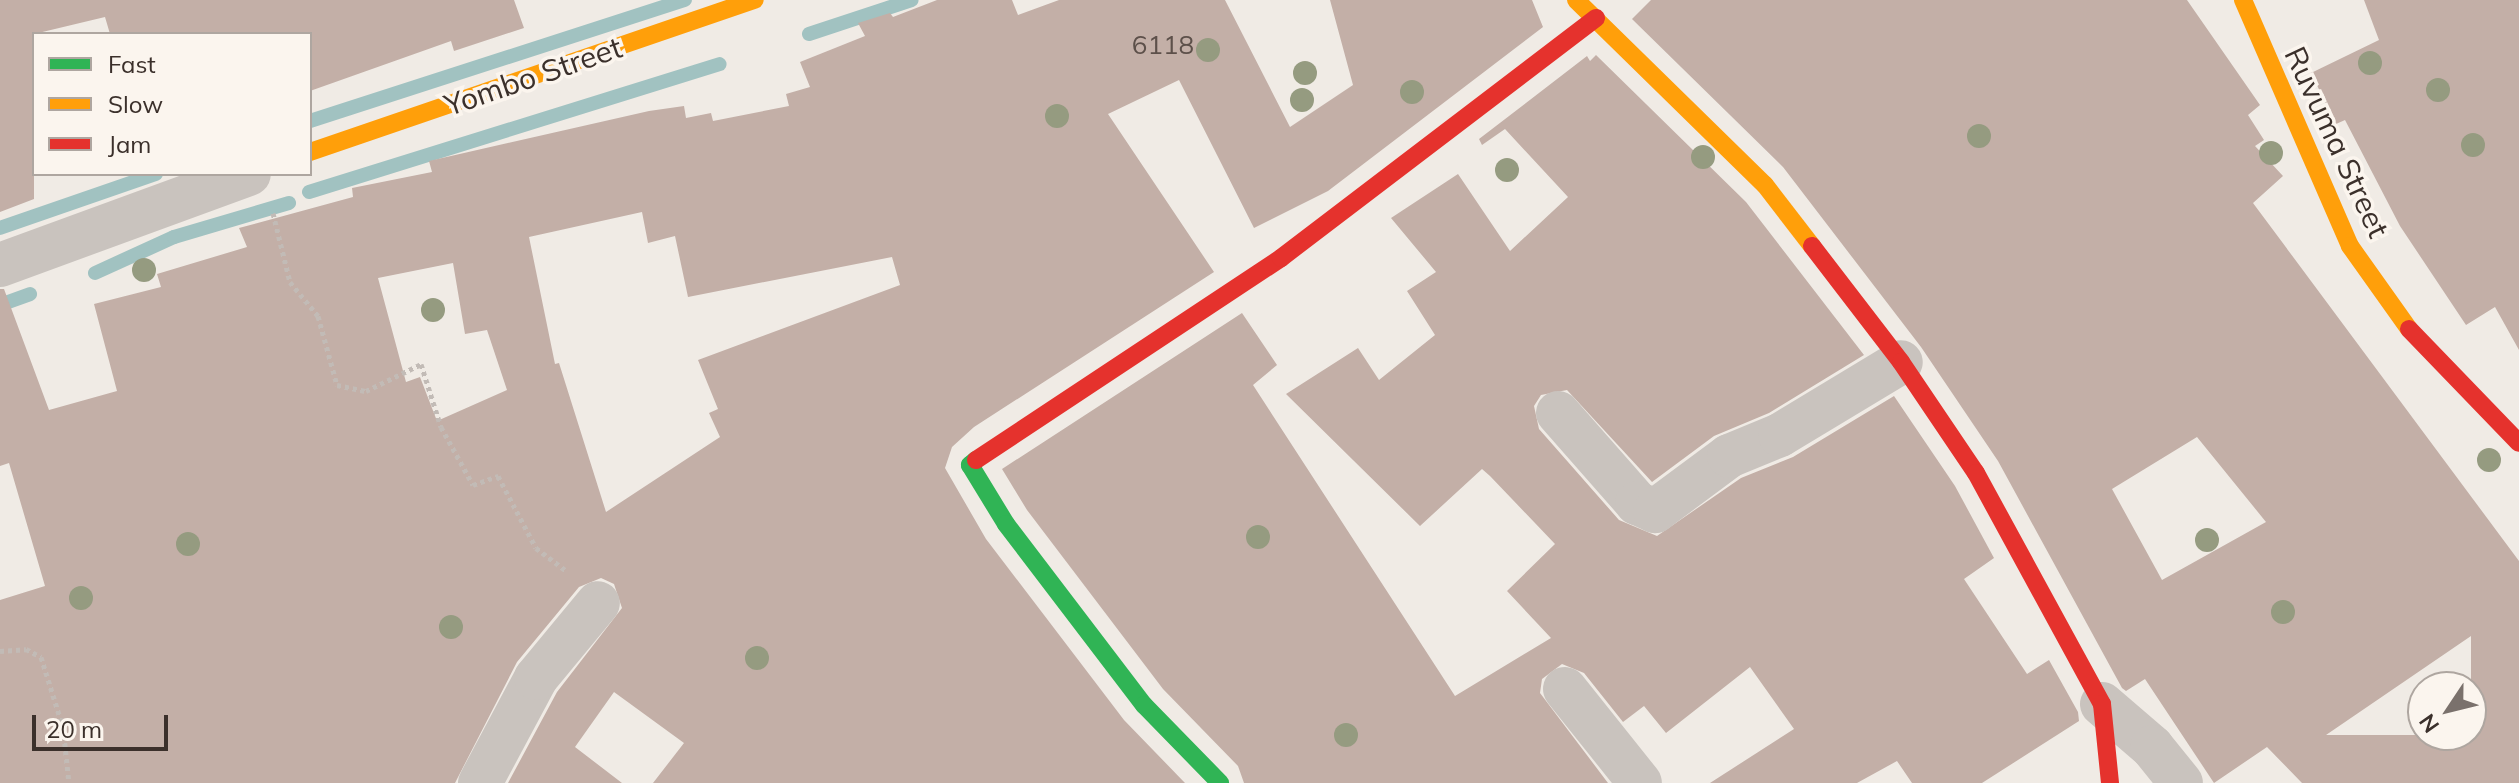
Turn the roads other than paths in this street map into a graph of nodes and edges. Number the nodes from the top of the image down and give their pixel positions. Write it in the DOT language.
graph roads {
  1 [pos="755,0"];
  2 [pos="1576,0"];
  3 [pos="2243,0"];
  4 [pos="1596,18"];
  5 [pos="312,151"];
  6 [pos="260,190"];
  7 [pos="0,265"];
  8 [pos="1901,362"];
  9 [pos="1558,413"];
  10 [pos="2519,443"];
  11 [pos="598,603"];
  12 [pos="1565,689"];
  13 [pos="2102,704"];
  14 [pos="480,783"];
  15 [pos="1220,783"];
  16 [pos="1640,783"];
  17 [pos="2110,783"];
  18 [pos="2181,783"];
  1 -- 5 [label="street, Yombo Street"];
  2 -- 4 [label="street"];
  3 -- 10 [label="street, Ruvuma Street"];
  4 -- 8 [label="street"];
  4 -- 15 [label="street"];
  6 -- 7 [label="street"];
  8 -- 9 [label="street"];
  8 -- 13 [label="street"];
  11 -- 14 [label="street"];
  12 -- 16 [label="street"];
  13 -- 17 [label="street"];
  13 -- 18 [label="street"];
}
